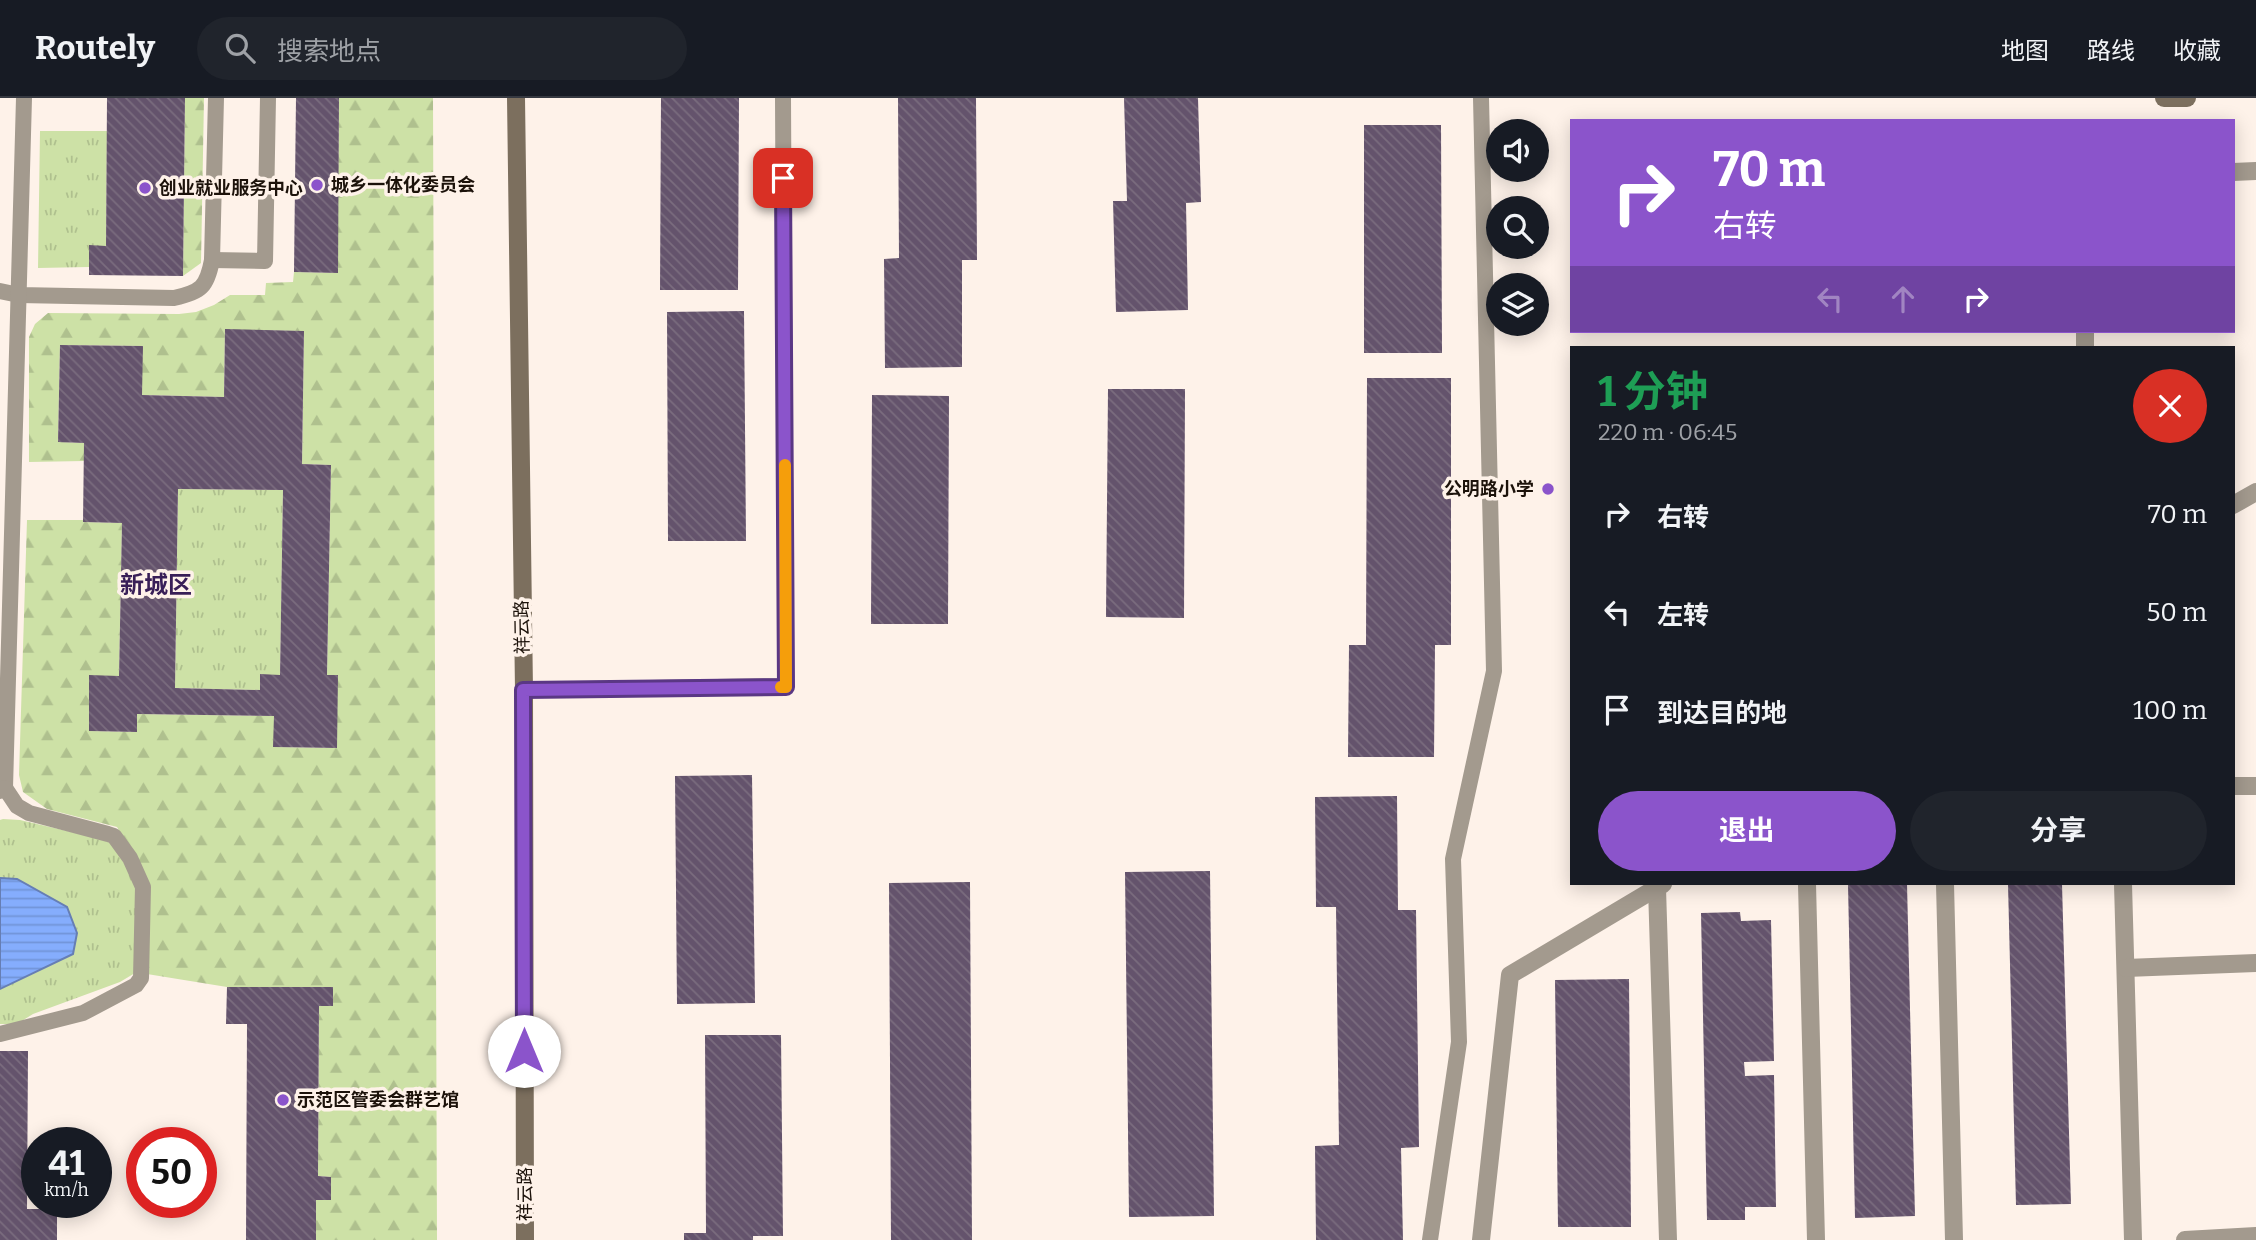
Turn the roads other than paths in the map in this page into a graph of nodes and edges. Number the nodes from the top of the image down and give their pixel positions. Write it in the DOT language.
graph roads {
  1 [pos="24,98"];
  2 [pos="216,98"];
  3 [pos="268,98"];
  4 [pos="516,98"];
  5 [pos="783,98"];
  6 [pos="1481,98"];
  7 [pos="2164,98"];
  8 [pos="2187,98"];
  9 [pos="2256,171"];
  10 [pos="2235,172"];
  11 [pos="212,260"];
  12 [pos="0,291"];
  13 [pos="19,295"];
  14 [pos="7,478"];
  15 [pos="2256,492"];
  16 [pos="2235,504"];
  17 [pos="523,690"];
  18 [pos="2235,786"];
  19 [pos="2256,786"];
  20 [pos="3,790"];
  21 [pos="1807,885"];
  22 [pos="1945,885"];
  23 [pos="2123,885"];
  24 [pos="1660,886"];
  25 [pos="2256,963"];
  26 [pos="2126,968"];
  27 [pos="0,1034"];
  28 [pos="2256,1236"];
  29 [pos="525,1240"];
  30 [pos="1430,1240"];
  31 [pos="1481,1240"];
  32 [pos="1668,1240"];
  33 [pos="1816,1240"];
  34 [pos="1954,1240"];
  35 [pos="2133,1240"];
  36 [pos="2185,1240"];
  1 -- 13 [label="lane"];
  2 -- 11 [label="lane"];
  3 -- 11 [label="lane"];
  4 -- 17 [label="main road, 祥云路"];
  5 -- 17 [label="lane"];
  6 -- 30 [label="lane"];
  7 -- 8 [label="main road"];
  9 -- 10 [label="street"];
  11 -- 13 [label="lane"];
  12 -- 13 [label="lane"];
  13 -- 14 [label="lane"];
  14 -- 20 [label="lane"];
  15 -- 16 [label="street"];
  17 -- 29 [label="main road, 祥云路"];
  18 -- 19 [label="street"];
  20 -- 27 [label="lane"];
  21 -- 33 [label="street"];
  22 -- 34 [label="street"];
  23 -- 26 [label="street"];
  24 -- 31 [label="street"];
  24 -- 32 [label="street"];
  25 -- 26 [label="street"];
  26 -- 35 [label="street"];
  28 -- 36 [label="street"];
}
